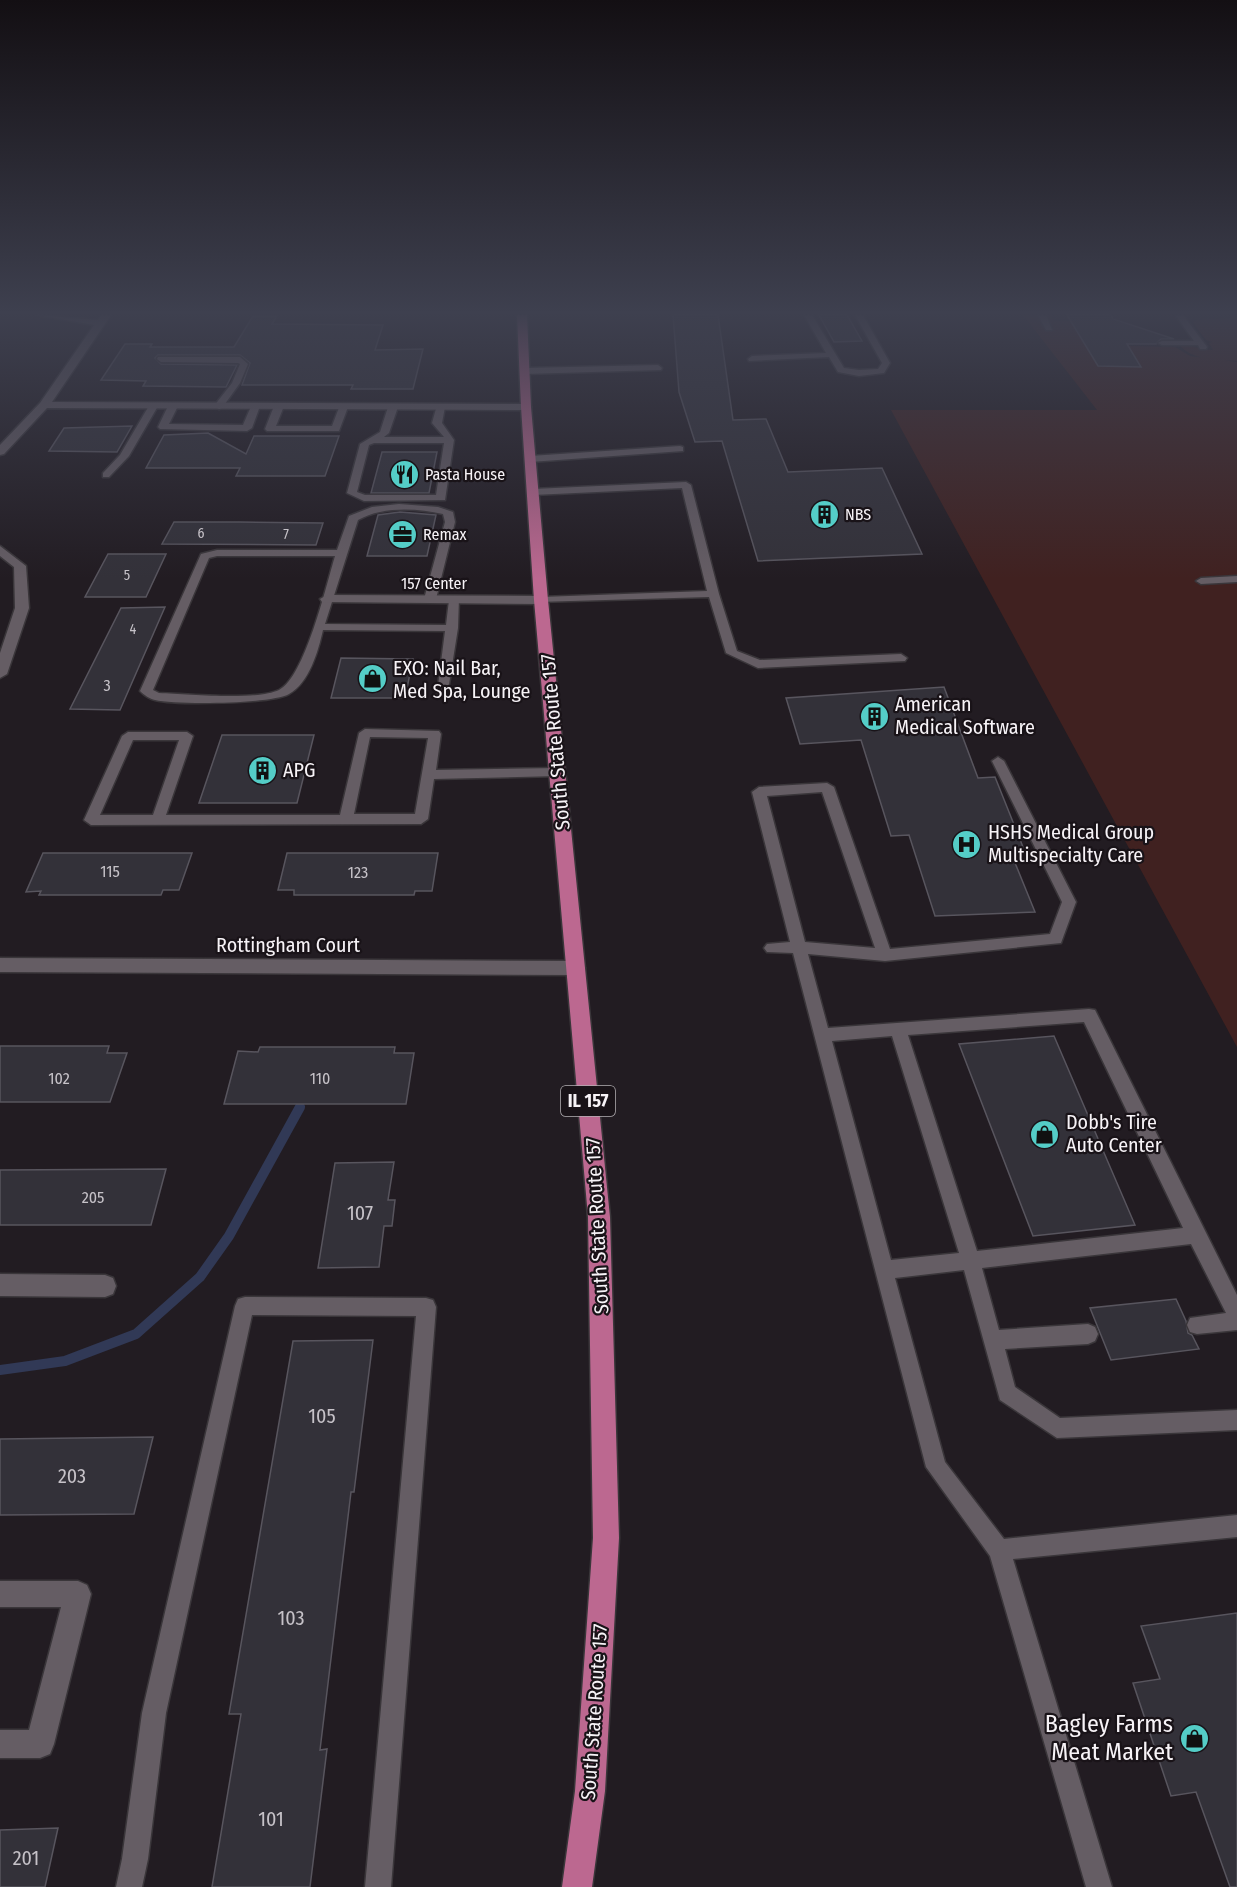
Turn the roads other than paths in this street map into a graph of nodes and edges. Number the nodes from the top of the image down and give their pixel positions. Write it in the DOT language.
graph roads {
  1 [pos="221,403"];
  2 [pos="526,403"];
  3 [pos="44,405"];
  4 [pos="153,406"];
  5 [pos="173,406"];
  6 [pos="219,406"];
  7 [pos="255,406"];
  8 [pos="279,406"];
  9 [pos="343,407"];
  10 [pos="393,407"];
  11 [pos="440,407"];
  12 [pos="526,407"];
  13 [pos="370,440"];
  14 [pos="449,440"];
  15 [pos="4,442"];
  16 [pos="681,449"];
  17 [pos="0,452"];
  18 [pos="530,459"];
  19 [pos="106,475"];
  20 [pos="533,492"];
  21 [pos="0,550"];
  22 [pos="342,552"];
  23 [pos="1237,579"];
  24 [pos="1201,581"];
  25 [pos="713,594"];
  26 [pos="327,599"];
  27 [pos="430,599"];
  28 [pos="455,600"];
  29 [pos="542,600"];
  30 [pos="318,627"];
  31 [pos="452,628"];
  32 [pos="901,658"];
  33 [pos="0,674"];
  34 [pos="443,694"];
  35 [pos="998,761"];
  36 [pos="558,772"];
  37 [pos="429,775"];
  38 [pos="346,819"];
  39 [pos="158,820"];
  40 [pos="799,947"];
  41 [pos="772,948"];
  42 [pos="885,955"];
  43 [pos="0,965"];
  44 [pos="576,968"];
  45 [pos="898,1029"];
  46 [pos="823,1035"];
  47 [pos="1196,1235"];
  48 [pos="971,1261"];
  49 [pos="885,1270"];
  50 [pos="0,1285"];
  51 [pos="105,1286"];
  52 [pos="1237,1314"];
  53 [pos="1237,1321"];
  54 [pos="1197,1325"];
  55 [pos="1088,1334"];
  56 [pos="993,1340"];
  57 [pos="1237,1420"];
  58 [pos="1237,1526"];
  59 [pos="999,1550"];
  60 [pos="0,1594"];
  61 [pos="0,1744"];
  62 [pos="129,1887"];
  63 [pos="378,1887"];
  64 [pos="577,1887"];
  65 [pos="1099,1887"];
  1 -- 6 [label="lane"];
  2 -- 12 [label="main road, South State Route 157 / IL 157"];
  3 -- 4 [label="street"];
  3 -- 15 [label="street"];
  4 -- 5 [label="street"];
  4 -- 19 [label="lane"];
  5 -- 6 [label="street"];
  5 -- 7 [label="lane"];
  6 -- 7 [label="street"];
  7 -- 8 [label="street"];
  8 -- 9 [label="street"];
  8 -- 9 [label="lane"];
  9 -- 10 [label="street"];
  10 -- 11 [label="street"];
  10 -- 13 [label="lane"];
  11 -- 12 [label="street"];
  11 -- 14 [label="lane"];
  12 -- 18 [label="main road, South State Route 157 / IL 157"];
  13 -- 14 [label="lane"];
  13 -- 14 [label="lane"];
  15 -- 17 [label="street"];
  16 -- 18 [label="lane"];
  18 -- 20 [label="main road, South State Route 157 / IL 157"];
  20 -- 25 [label="lane"];
  20 -- 29 [label="main road, South State Route 157 / IL 157"];
  21 -- 33 [label="street"];
  22 -- 26 [label="lane"];
  22 -- 27 [label="lane"];
  22 -- 30 [label="lane"];
  23 -- 24 [label="lane"];
  25 -- 29 [label="lane"];
  25 -- 32 [label="lane"];
  26 -- 27 [label="street, 157 Center"];
  26 -- 30 [label="lane"];
  27 -- 28 [label="street, 157 Center"];
  28 -- 29 [label="street, 157 Center"];
  28 -- 31 [label="lane"];
  29 -- 36 [label="main road, South State Route 157 / IL 157"];
  30 -- 31 [label="lane"];
  31 -- 34 [label="lane"];
  35 -- 42 [label="lane"];
  36 -- 37 [label="lane"];
  36 -- 44 [label="main road, South State Route 157 / IL 157"];
  37 -- 38 [label="lane"];
  37 -- 38 [label="lane"];
  38 -- 39 [label="lane"];
  39 -- 39 [label="lane"];
  40 -- 41 [label="lane"];
  40 -- 42 [label="lane"];
  40 -- 42 [label="lane"];
  40 -- 46 [label="lane"];
  43 -- 44 [label="street, Rottingham Court"];
  44 -- 64 [label="main road, South State Route 157 / IL 157"];
  45 -- 46 [label="lane"];
  45 -- 47 [label="lane"];
  45 -- 48 [label="lane"];
  46 -- 49 [label="lane"];
  47 -- 48 [label="lane"];
  47 -- 52 [label="lane"];
  48 -- 49 [label="lane"];
  48 -- 56 [label="lane"];
  49 -- 59 [label="lane"];
  50 -- 51 [label="street"];
  53 -- 54 [label="lane"];
  55 -- 56 [label="lane"];
  56 -- 57 [label="lane"];
  58 -- 59 [label="lane"];
  59 -- 65 [label="lane"];
  60 -- 61 [label="street"];
  62 -- 63 [label="lane"];
}
